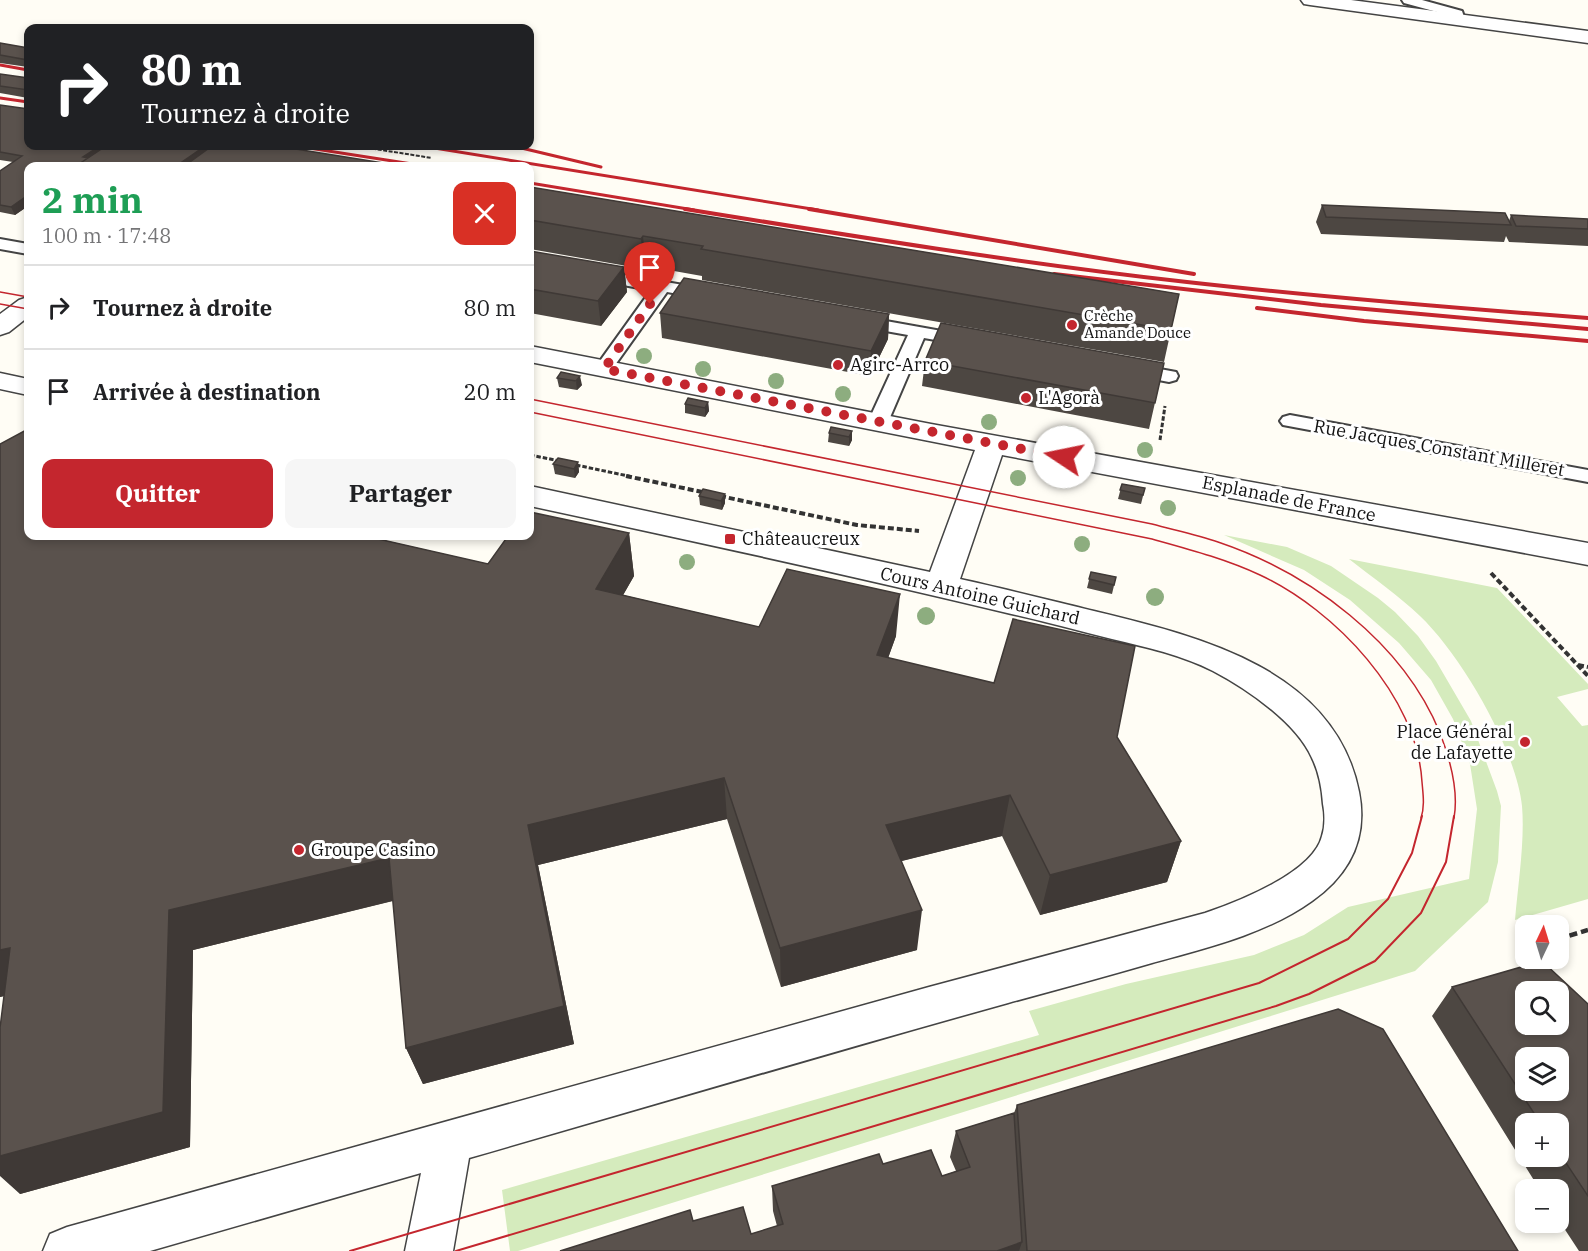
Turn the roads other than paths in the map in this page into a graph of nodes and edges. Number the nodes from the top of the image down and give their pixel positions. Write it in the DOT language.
graph roads {
  1 [pos="1310,0"];
  2 [pos="1408,0"];
  3 [pos="1459,20"];
  4 [pos="1588,37"];
  5 [pos="0,244"];
  6 [pos="24,248"];
  7 [pos="574,271"];
  8 [pos="662,286"];
  9 [pos="720,297"];
  10 [pos="24,308"];
  11 [pos="837,317"];
  12 [pos="0,327"];
  13 [pos="918,332"];
  14 [pos="987,344"];
  15 [pos="534,355"];
  16 [pos="1112,366"];
  17 [pos="604,369"];
  18 [pos="1170,376"];
  19 [pos="0,381"];
  20 [pos="24,386"];
  21 [pos="1290,421"];
  22 [pos="878,422"];
  23 [pos="991,444"];
  24 [pos="1588,476"];
  25 [pos="534,497"];
  26 [pos="1588,554"];
  27 [pos="942,585"];
  28 [pos="449,1144"];
  29 [pos="67,1251"];
  30 [pos="429,1251"];
  1 -- 3 [label="street"];
  2 -- 3 [label="lane"];
  3 -- 4 [label="street"];
  5 -- 6 [label="lane"];
  7 -- 8 [label="lane"];
  8 -- 9 [label="lane"];
  8 -- 17 [label="lane"];
  10 -- 12 [label="street"];
  11 -- 13 [label="lane"];
  13 -- 14 [label="lane"];
  13 -- 22 [label="lane"];
  15 -- 17 [label="street, Esplanade de France"];
  16 -- 18 [label="lane"];
  17 -- 22 [label="street, Esplanade de France"];
  19 -- 20 [label="street"];
  21 -- 24 [label="lane, Rue Jacques Constant Milleret"];
  22 -- 23 [label="street, Esplanade de France"];
  23 -- 26 [label="street, Esplanade de France"];
  23 -- 27 [label="street"];
  25 -- 27 [label="street, Cours Antoine Guichard"];
  27 -- 28 [label="street, Cours Antoine Guichard"];
  28 -- 29 [label="street, Cours Antoine Guichard"];
  28 -- 30 [label="street"];
}
